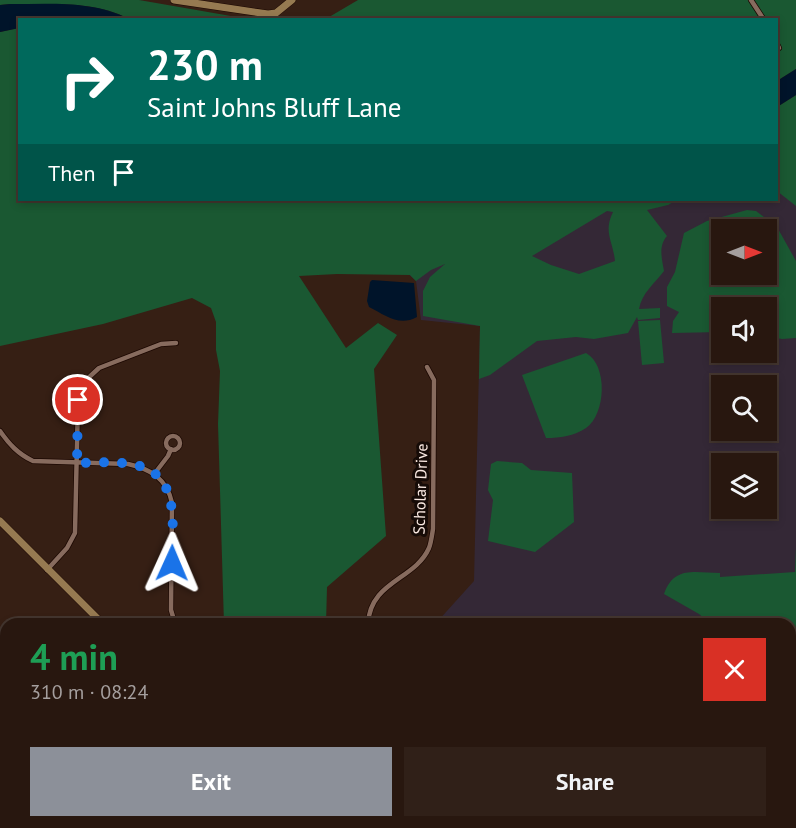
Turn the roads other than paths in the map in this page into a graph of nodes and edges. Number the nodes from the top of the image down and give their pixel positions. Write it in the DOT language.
graph roads {
  1 [pos="174,0"];
  2 [pos="292,0"];
  3 [pos="752,0"];
  4 [pos="223,4"];
  5 [pos="763,18"];
  6 [pos="176,343"];
  7 [pos="427,367"];
  8 [pos="0,431"];
  9 [pos="171,450"];
  10 [pos="77,463"];
  11 [pos="155,473"];
  12 [pos="0,520"];
  13 [pos="47,570"];
  14 [pos="97,618"];
  15 [pos="173,618"];
  16 [pos="369,618"];
  1 -- 4 [label="main road"];
  2 -- 4 [label="main road"];
  3 -- 5 [label="street"];
  6 -- 10 [label="street"];
  7 -- 16 [label="street, Scholar Drive"];
  8 -- 10 [label="street"];
  9 -- 11 [label="street"];
  10 -- 11 [label="street"];
  10 -- 13 [label="street"];
  11 -- 15 [label="street"];
  12 -- 13 [label="main road"];
  13 -- 14 [label="main road"];
}
